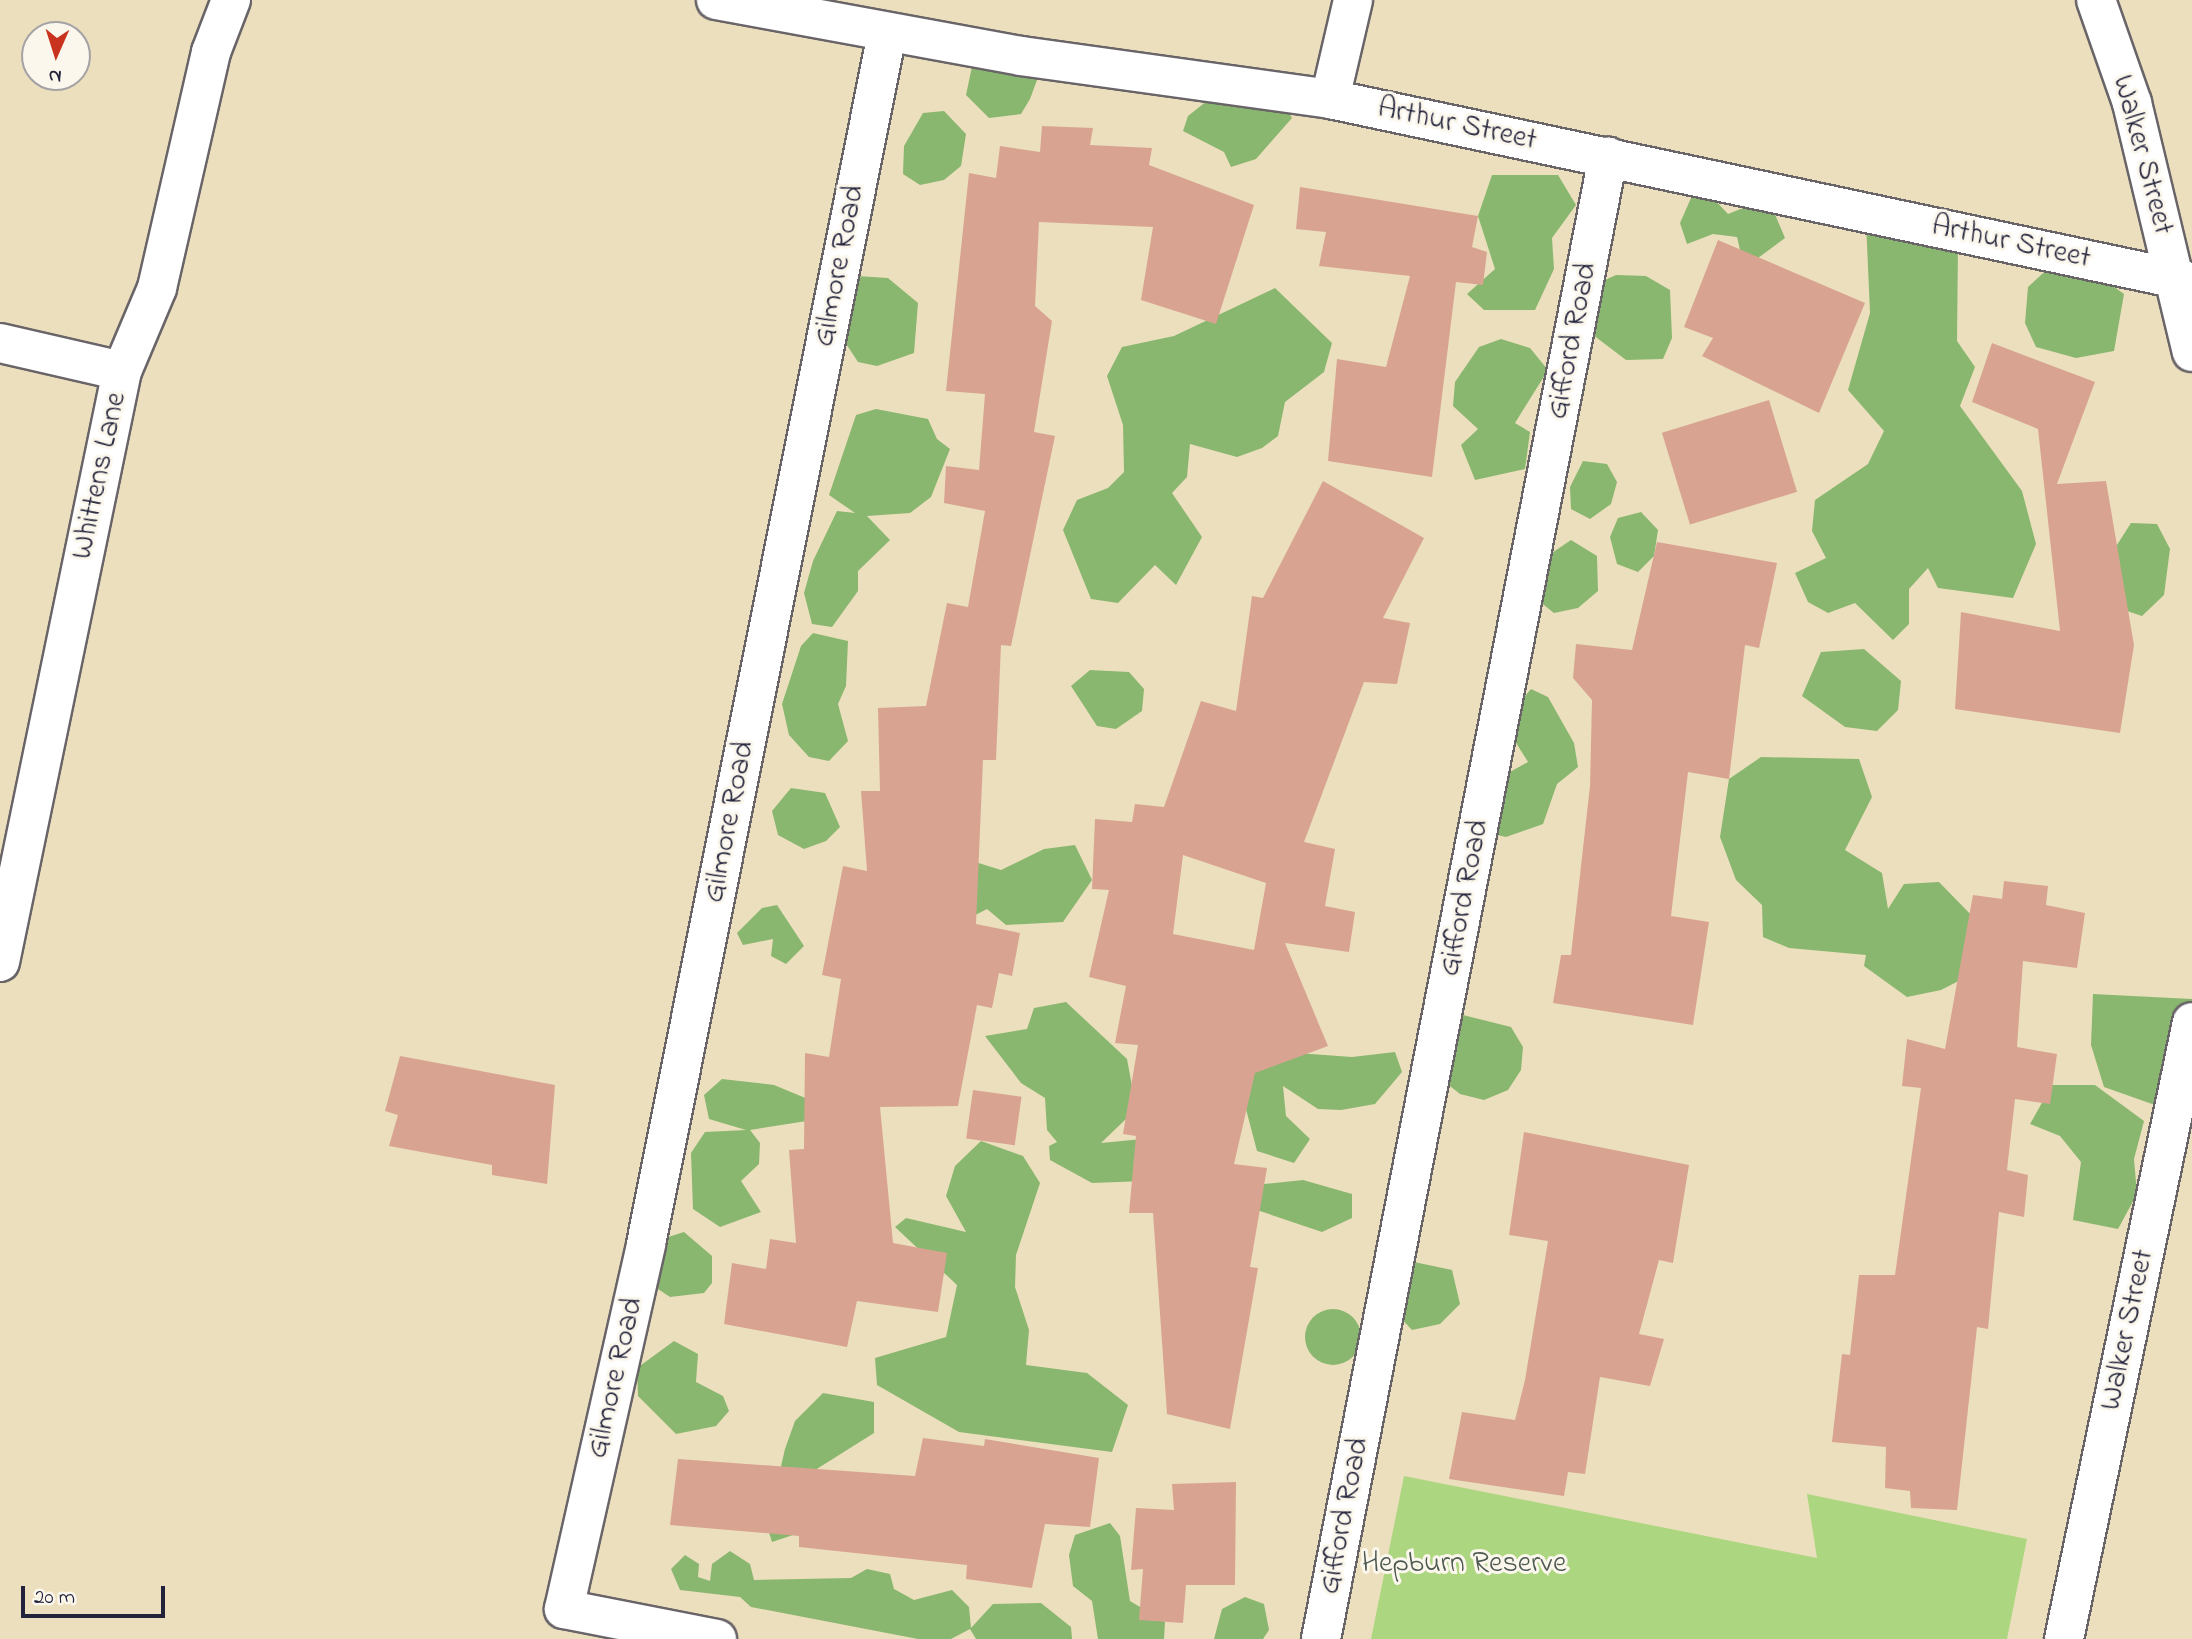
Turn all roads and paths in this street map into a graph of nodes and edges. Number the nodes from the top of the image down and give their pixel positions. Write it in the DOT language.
graph roads {
  1 [pos="231,0"];
  2 [pos="716,0"];
  3 [pos="1353,0"];
  4 [pos="2096,0"];
  5 [pos="887,33"];
  6 [pos="1330,99"];
  7 [pos="1608,157"];
  8 [pos="2183,280"];
  9 [pos="0,343"];
  10 [pos="2192,352"];
  11 [pos="122,371"];
  12 [pos="0,962"];
  13 [pos="2192,1021"];
  14 [pos="717,1639"];
  15 [pos="1321,1639"];
  16 [pos="2064,1639"];
  1 -- 11 [label="street, Whittens Lane"];
  2 -- 5 [label="street, Arthur Street"];
  3 -- 6 [label="street"];
  4 -- 8 [label="street, Walker Street"];
  5 -- 6 [label="street, Arthur Street"];
  5 -- 14 [label="street, Gilmore Road"];
  6 -- 7 [label="street, Arthur Street"];
  7 -- 8 [label="street, Arthur Street"];
  7 -- 15 [label="street, Gifford Road"];
  8 -- 10 [label="street, Walker Street"];
  9 -- 11 [label="street"];
  11 -- 12 [label="street, Whittens Lane"];
  13 -- 16 [label="street, Walker Street"];
}
